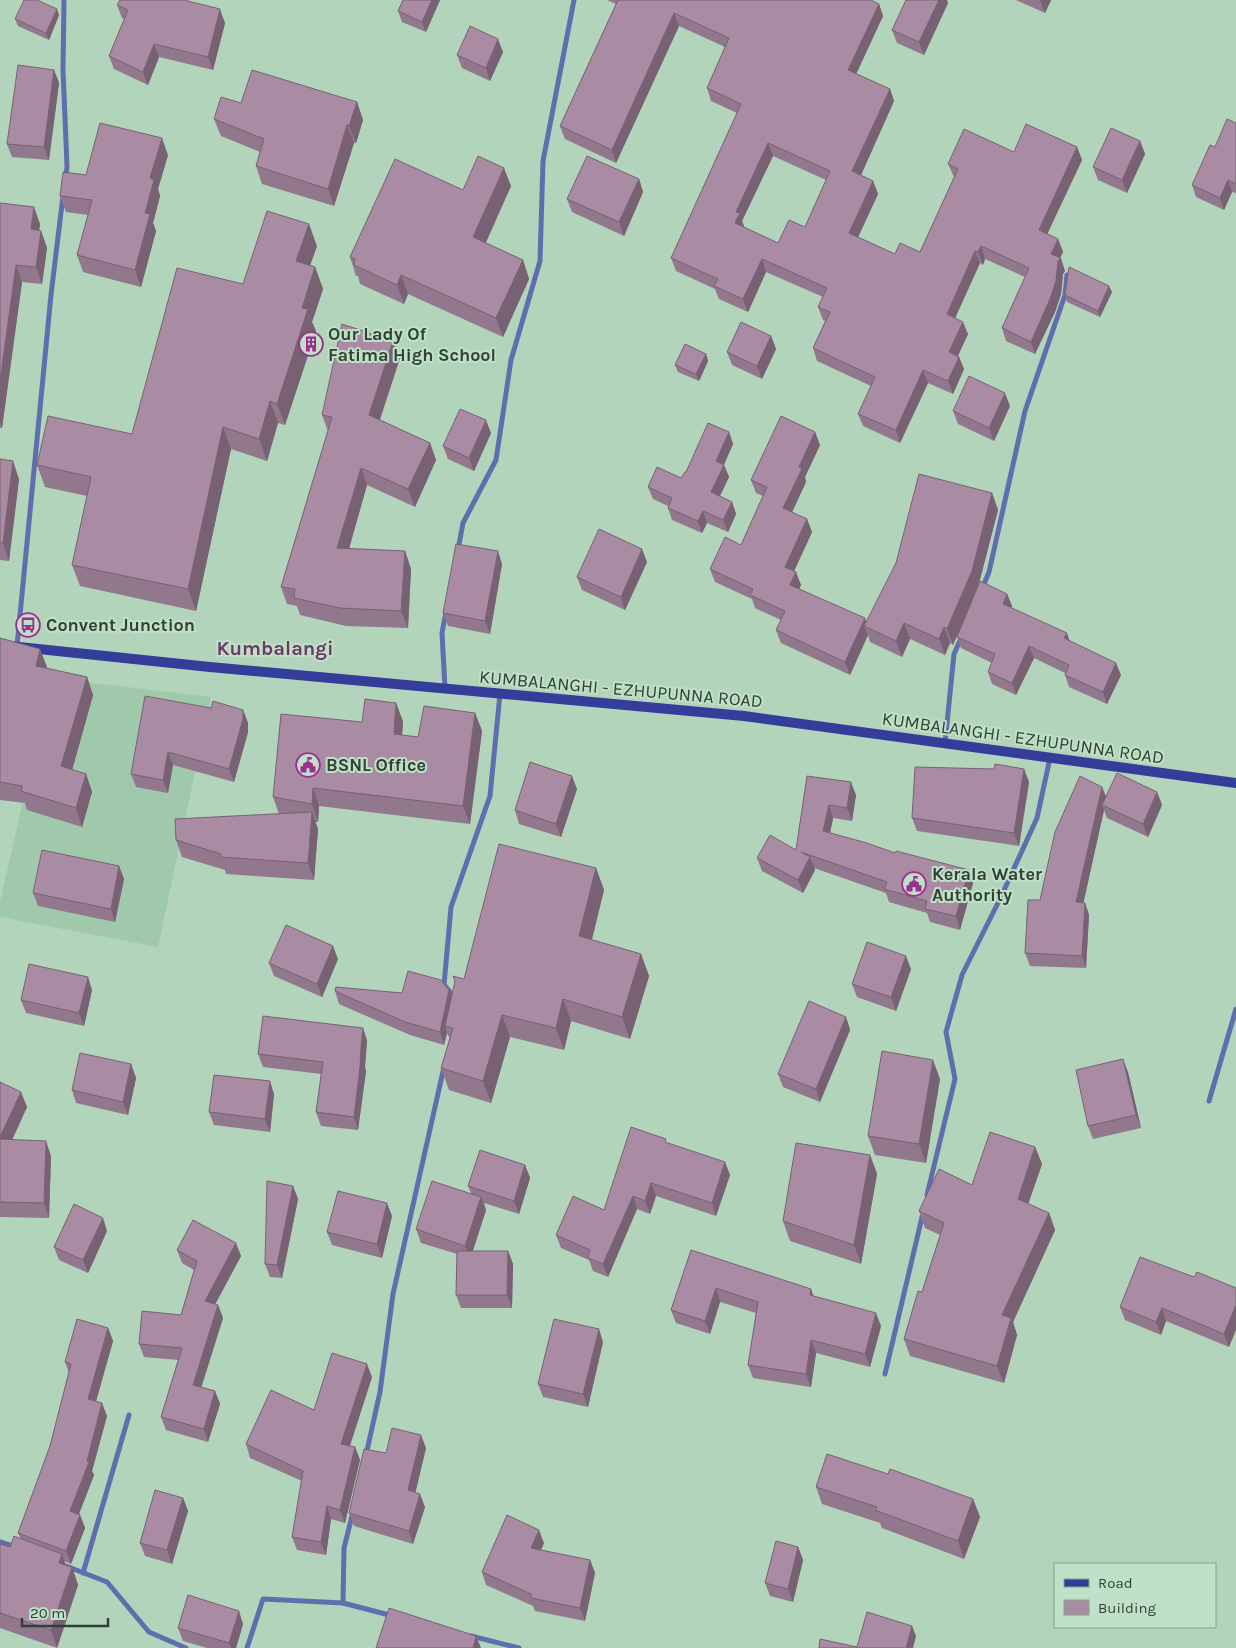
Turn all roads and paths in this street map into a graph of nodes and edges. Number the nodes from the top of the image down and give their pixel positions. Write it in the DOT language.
graph roads {
  1 [pos="64,0"];
  2 [pos="574,0"];
  3 [pos="1067,275"];
  4 [pos="456,559"];
  5 [pos="978,599"];
  6 [pos="448,606"];
  7 [pos="966,626"];
  8 [pos="0,645"];
  9 [pos="17,646"];
  10 [pos="445,689"];
  11 [pos="500,694"];
  12 [pos="945,744"];
  13 [pos="1050,758"];
  14 [pos="1236,781"];
  15 [pos="459,1002"];
  16 [pos="1236,1009"];
  17 [pos="445,1060"];
  18 [pos="1209,1101"];
  19 [pos="885,1374"];
  20 [pos="129,1415"];
  21 [pos="364,1460"];
  22 [pos="353,1509"];
  23 [pos="0,1542"];
  24 [pos="18,1548"];
  25 [pos="64,1566"];
  26 [pos="83,1573"];
  27 [pos="342,1603"];
  28 [pos="398,1617"];
  29 [pos="462,1633"];
  30 [pos="186,1648"];
  31 [pos="247,1648"];
  32 [pos="519,1648"];
  1 -- 9 [label="street"];
  2 -- 4 [label="street"];
  3 -- 5 [label="street"];
  6 -- 10 [label="street"];
  7 -- 12 [label="street"];
  8 -- 9 [label="main road, KUMBALANGHI - EZHUPUNNA ROAD"];
  9 -- 10 [label="main road, KUMBALANGHI - EZHUPUNNA ROAD"];
  10 -- 11 [label="main road, KUMBALANGHI - EZHUPUNNA ROAD"];
  11 -- 12 [label="main road, KUMBALANGHI - EZHUPUNNA ROAD"];
  11 -- 15 [label="street"];
  12 -- 13 [label="main road, KUMBALANGHI - EZHUPUNNA ROAD"];
  13 -- 14 [label="main road, KUMBALANGHI - EZHUPUNNA ROAD"];
  13 -- 19 [label="street"];
  16 -- 18 [label="street"];
  17 -- 21 [label="street"];
  20 -- 26 [label="street"];
  22 -- 27 [label="street"];
  23 -- 24 [label="street"];
  25 -- 26 [label="street"];
  26 -- 30 [label="street"];
  27 -- 28 [label="street"];
  27 -- 31 [label="street"];
  29 -- 32 [label="street"];
}
